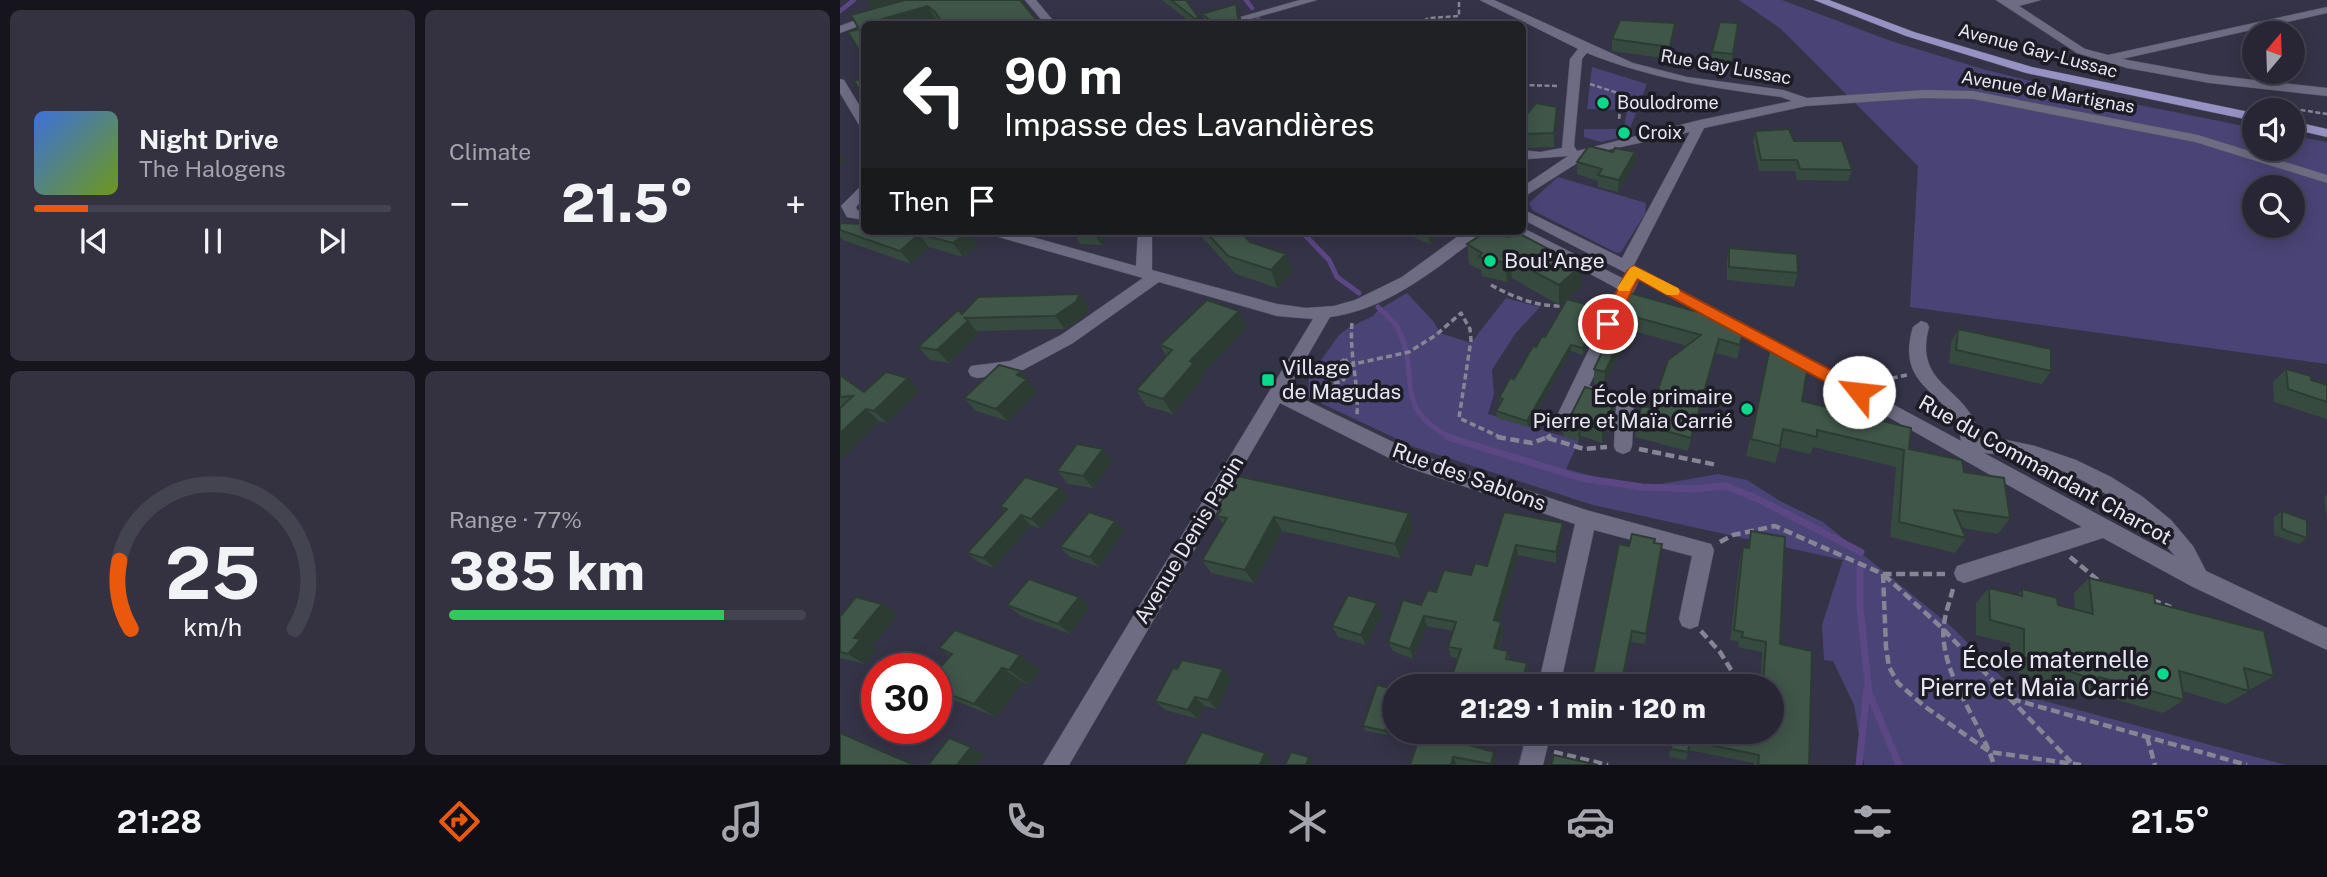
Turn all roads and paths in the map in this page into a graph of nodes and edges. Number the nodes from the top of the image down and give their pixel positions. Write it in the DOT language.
graph roads {
  1 [pos="1030,0"];
  2 [pos="1312,0"];
  3 [pos="1459,0"];
  4 [pos="1485,0"];
  5 [pos="1819,0"];
  6 [pos="2036,0"];
  7 [pos="2005,3"];
  8 [pos="2327,10"];
  9 [pos="885,14"];
  10 [pos="865,21"];
  11 [pos="1048,21"];
  12 [pos="1233,21"];
  13 [pos="1423,21"];
  14 [pos="861,23"];
  15 [pos="840,30"];
  16 [pos="1587,49"];
  17 [pos="2108,58"];
  18 [pos="840,83"];
  19 [pos="1526,85"];
  20 [pos="1574,85"];
  21 [pos="2327,92"];
  22 [pos="1806,103"];
  23 [pos="2242,114"];
  24 [pos="861,117"];
  25 [pos="1619,120"];
  26 [pos="1700,124"];
  27 [pos="2305,128"];
  28 [pos="2327,131"];
  29 [pos="1572,153"];
  30 [pos="1526,155"];
  31 [pos="2327,179"];
  32 [pos="1526,191"];
  33 [pos="861,193"];
  34 [pos="844,207"];
  35 [pos="1526,215"];
  36 [pos="861,216"];
  37 [pos="1008,235"];
  38 [pos="1145,235"];
  39 [pos="1470,235"];
  40 [pos="1526,235"];
  41 [pos="1570,237"];
  42 [pos="1556,250"];
  43 [pos="1150,274"];
  44 [pos="1626,282"];
  45 [pos="1491,285"];
  46 [pos="1577,305"];
  47 [pos="1568,306"];
  48 [pos="1354,307"];
  49 [pos="1323,315"];
  50 [pos="1921,327"];
  51 [pos="1352,364"];
  52 [pos="977,371"];
  53 [pos="1923,372"];
  54 [pos="1578,388"];
  55 [pos="1859,392"];
  56 [pos="1278,394"];
  57 [pos="1563,422"];
  58 [pos="1349,429"];
  59 [pos="1622,446"];
  60 [pos="1968,449"];
  61 [pos="1586,519"];
  62 [pos="2104,529"];
  63 [pos="2055,545"];
  64 [pos="1704,550"];
  65 [pos="1965,573"];
  66 [pos="1883,574"];
  67 [pos="2200,580"];
  68 [pos="2103,584"];
  69 [pos="2145,597"];
  70 [pos="2179,610"];
  71 [pos="1690,619"];
  72 [pos="1942,628"];
  73 [pos="2327,639"];
  74 [pos="1552,674"];
  75 [pos="1734,674"];
  76 [pos="2010,698"];
  77 [pos="2147,737"];
  78 [pos="1535,748"];
  79 [pos="1990,752"];
  80 [pos="2073,764"];
  81 [pos="1055,765"];
  82 [pos="1608,765"];
  83 [pos="1994,765"];
  84 [pos="2081,765"];
  85 [pos="2155,765"];
  86 [pos="2247,765"];
  1 -- 11 [label="street"];
  2 -- 12 [label="street"];
  3 -- 13 [label="path"];
  4 -- 16 [label="street, Rue Gay Lussac"];
  5 -- 23 [label="main road, Avenue Gay-Lussac"];
  6 -- 7 [label="street"];
  7 -- 17 [label="street"];
  8 -- 17 [label="street"];
  9 -- 10 [label="street"];
  14 -- 15 [label="street"];
  16 -- 20 [label="street"];
  16 -- 22 [label="street, Rue Gay Lussac"];
  17 -- 21 [label="street"];
  18 -- 24 [label="street"];
  19 -- 20 [label="path"];
  20 -- 25 [label="path"];
  20 -- 29 [label="street"];
  22 -- 26 [label="street, Avenue de Martignas"];
  22 -- 31 [label="street, Avenue de Martignas"];
  26 -- 29 [label="street, Avenue de Martignas"];
  26 -- 44 [label="street"];
  27 -- 28 [label="main road"];
  29 -- 30 [label="street"];
  29 -- 32 [label="street, Avenue de Martignas"];
  33 -- 34 [label="street"];
  34 -- 36 [label="street"];
  35 -- 41 [label="street, Rue du Commandant Charcot"];
  37 -- 43 [label="street"];
  38 -- 43 [label="street"];
  39 -- 48 [label="street"];
  40 -- 42 [label="street"];
  41 -- 42 [label="street"];
  41 -- 44 [label="street, Rue du Commandant Charcot"];
  42 -- 44 [label="street"];
  43 -- 49 [label="street"];
  43 -- 52 [label="street"];
  44 -- 46 [label="path"];
  44 -- 54 [label="street"];
  44 -- 55 [label="street, Rue du Commandant Charcot"];
  45 -- 47 [label="path"];
  48 -- 49 [label="street"];
  48 -- 51 [label="path"];
  49 -- 56 [label="street, Avenue Denis Papin"];
  50 -- 53 [label="street"];
  51 -- 51 [label="path"];
  51 -- 57 [label="path"];
  51 -- 58 [label="path"];
  53 -- 55 [label="path"];
  53 -- 60 [label="street"];
  54 -- 57 [label="street"];
  54 -- 59 [label="street"];
  55 -- 60 [label="street, Rue du Commandant Charcot"];
  56 -- 58 [label="street, Rue des Sablons"];
  56 -- 81 [label="street, Avenue Denis Papin"];
  58 -- 61 [label="street, Rue des Sablons"];
  60 -- 62 [label="street, Rue du Commandant Charcot"];
  60 -- 67 [label="street"];
  61 -- 64 [label="street, Rue des Sablons"];
  61 -- 74 [label="street"];
  62 -- 63 [label="street"];
  62 -- 67 [label="street, Rue du Commandant Charcot"];
  63 -- 65 [label="street"];
  63 -- 68 [label="path"];
  64 -- 66 [label="path"];
  64 -- 71 [label="street"];
  65 -- 66 [label="path"];
  65 -- 72 [label="path"];
  66 -- 72 [label="path"];
  66 -- 79 [label="path"];
  67 -- 73 [label="street, Rue du Commandant Charcot"];
  69 -- 70 [label="path"];
  71 -- 75 [label="path"];
  72 -- 76 [label="path"];
  72 -- 79 [label="path"];
  76 -- 77 [label="path"];
  76 -- 80 [label="path"];
  77 -- 85 [label="path"];
  77 -- 86 [label="path"];
  78 -- 82 [label="path"];
  79 -- 80 [label="path"];
  79 -- 83 [label="path"];
  80 -- 84 [label="path"];
}
